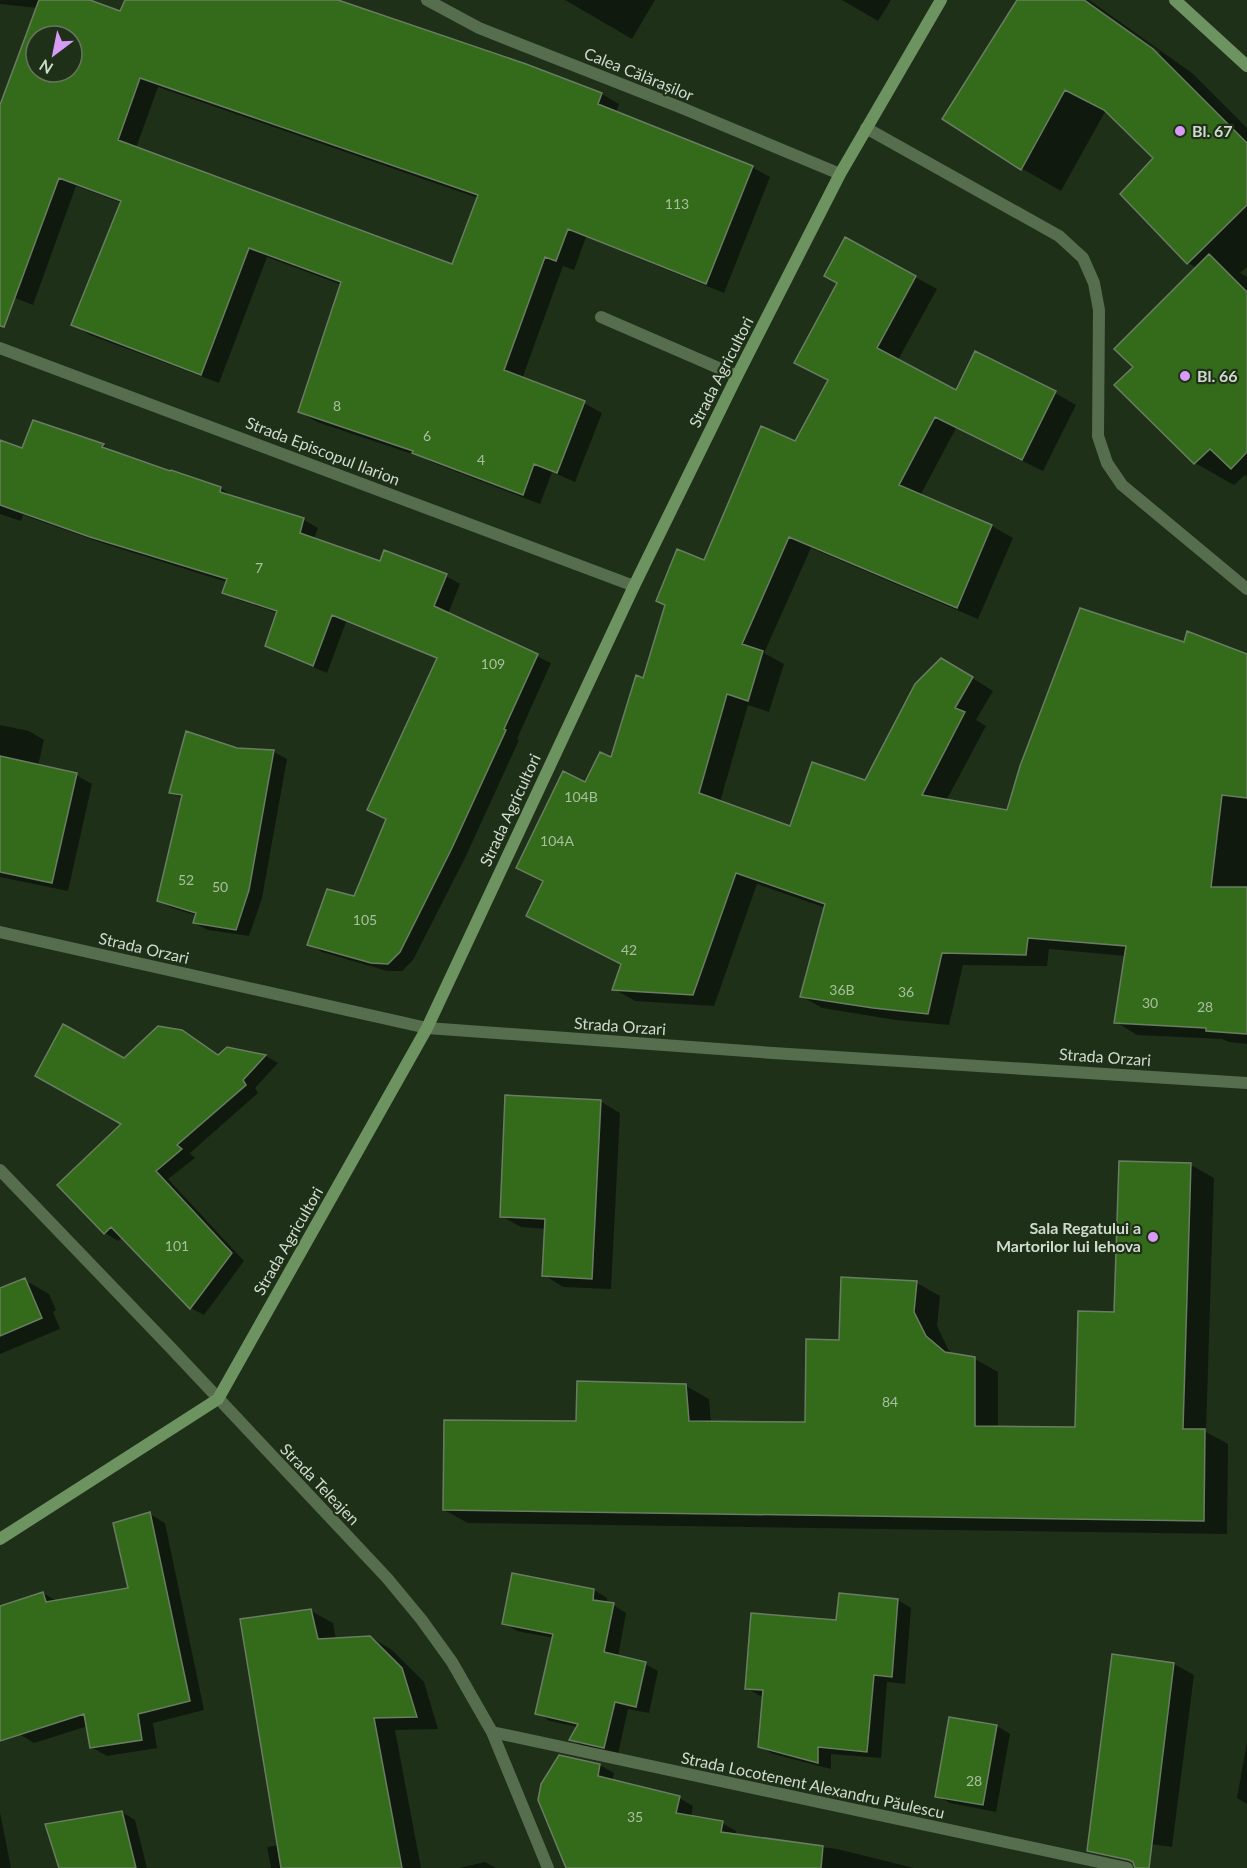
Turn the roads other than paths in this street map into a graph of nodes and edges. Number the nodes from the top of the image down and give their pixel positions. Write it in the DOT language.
graph roads {
  1 [pos="427,0"];
  2 [pos="941,0"];
  3 [pos="1175,0"];
  4 [pos="1247,66"];
  5 [pos="866,128"];
  6 [pos="840,174"];
  7 [pos="601,317"];
  8 [pos="0,348"];
  9 [pos="737,376"];
  10 [pos="634,586"];
  11 [pos="1247,589"];
  12 [pos="0,932"];
  13 [pos="427,1028"];
  14 [pos="1247,1083"];
  15 [pos="0,1170"];
  16 [pos="218,1399"];
  17 [pos="0,1539"];
  18 [pos="492,1732"];
  19 [pos="548,1868"];
  20 [pos="1127,1868"];
  1 -- 6 [label="street, Calea Călărașilor"];
  2 -- 5 [label="street, Strada Agricultori"];
  3 -- 4 [label="street"];
  5 -- 6 [label="street, Strada Agricultori"];
  5 -- 11 [label="street"];
  6 -- 9 [label="street, Strada Agricultori"];
  7 -- 9 [label="street"];
  8 -- 10 [label="street, Strada Episcopul Ilarion"];
  9 -- 10 [label="street, Strada Agricultori"];
  10 -- 13 [label="street, Strada Agricultori"];
  12 -- 13 [label="street, Strada Orzari"];
  13 -- 14 [label="street, Strada Orzari"];
  13 -- 16 [label="street, Strada Agricultori"];
  15 -- 16 [label="street, Strada Teleajen"];
  16 -- 17 [label="street, Strada Agricultori"];
  16 -- 18 [label="street, Strada Teleajen"];
  18 -- 19 [label="street, Strada Teleajen"];
  18 -- 20 [label="street, Strada Locotenent Alexandru Păulescu"];
}
